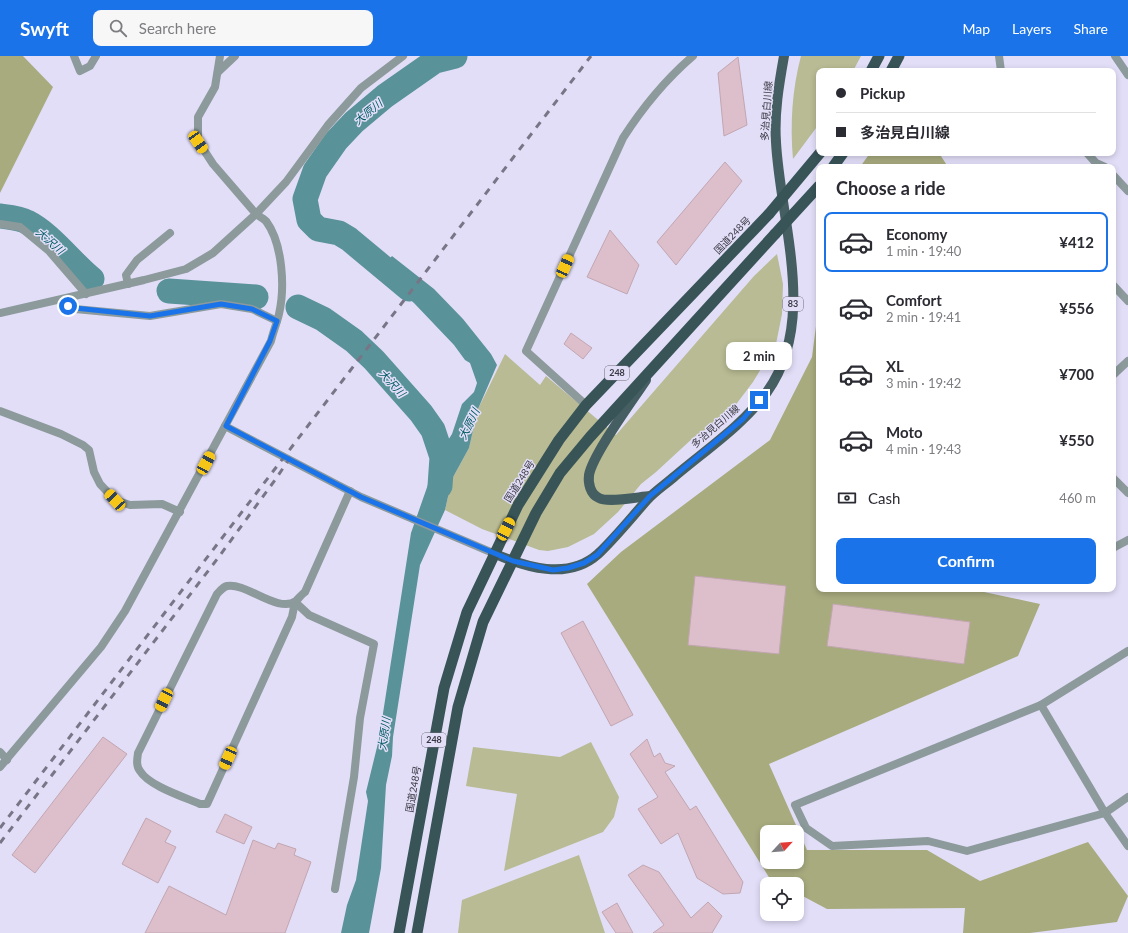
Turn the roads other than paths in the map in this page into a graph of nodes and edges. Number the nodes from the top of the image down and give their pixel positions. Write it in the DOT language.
graph roads {
  1 [pos="74,56"];
  2 [pos="96,56"];
  3 [pos="220,56"];
  4 [pos="235,56"];
  5 [pos="403,56"];
  6 [pos="693,56"];
  7 [pos="784,56"];
  8 [pos="879,56"];
  9 [pos="900,56"];
  10 [pos="999,56"];
  11 [pos="1115,56"];
  12 [pos="873,68"];
  13 [pos="893,68"];
  14 [pos="1000,68"];
  15 [pos="218,72"];
  16 [pos="1128,75"];
  17 [pos="817,156"];
  18 [pos="1116,178"];
  19 [pos="816,189"];
  20 [pos="1128,191"];
  21 [pos="256,214"];
  22 [pos="0,224"];
  23 [pos="170,233"];
  24 [pos="128,284"];
  25 [pos="1116,288"];
  26 [pos="86,294"];
  27 [pos="66,298"];
  28 [pos="1128,301"];
  29 [pos="0,313"];
  30 [pos="277,321"];
  31 [pos="1128,361"];
  32 [pos="657,364"];
  33 [pos="1116,372"];
  34 [pos="586,405"];
  35 [pos="0,411"];
  36 [pos="226,426"];
  37 [pos="1116,481"];
  38 [pos="350,491"];
  39 [pos="1128,493"];
  40 [pos="650,496"];
  41 [pos="180,512"];
  42 [pos="1128,540"];
  43 [pos="1116,546"];
  44 [pos="494,553"];
  45 [pos="513,561"];
  46 [pos="295,602"];
  47 [pos="1128,651"];
  48 [pos="1040,705"];
  49 [pos="0,752"];
  50 [pos="8,760"];
  51 [pos="0,767"];
  52 [pos="1128,797"];
  53 [pos="1105,812"];
  54 [pos="1128,846"];
  55 [pos="335,889"];
  56 [pos="399,933"];
  57 [pos="417,933"];
  1 -- 2 [label="street"];
  3 -- 15 [label="street"];
  4 -- 15 [label="street"];
  5 -- 21 [label="street"];
  6 -- 34 [label="street"];
  7 -- 40 [label="main road, 多治見白川線 / 83"];
  8 -- 12 [label="highway"];
  9 -- 13 [label="highway"];
  10 -- 14 [label="street"];
  11 -- 16 [label="street"];
  15 -- 21 [label="street"];
  17 -- 34 [label="highway, 国道248号 / 248, bridge"];
  18 -- 20 [label="street"];
  19 -- 32 [label="highway, 248, bridge"];
  21 -- 24 [label="street"];
  21 -- 30 [label="street"];
  22 -- 26 [label="street"];
  23 -- 24 [label="street"];
  24 -- 26 [label="street"];
  25 -- 28 [label="street"];
  26 -- 27 [label="street"];
  27 -- 29 [label="street"];
  27 -- 30 [label="street"];
  30 -- 36 [label="street"];
  31 -- 33 [label="street"];
  32 -- 40 [label="main road"];
  32 -- 45 [label="highway, 248"];
  34 -- 44 [label="highway, 国道248号 / 248"];
  35 -- 41 [label="street"];
  36 -- 38 [label="street"];
  36 -- 41 [label="street"];
  37 -- 39 [label="street"];
  38 -- 44 [label="street"];
  38 -- 46 [label="street"];
  40 -- 45 [label="main road, 多治見白川線 / 83"];
  41 -- 50 [label="street"];
  42 -- 43 [label="street"];
  44 -- 45 [label="main road, 多治見白川線 / 83"];
  44 -- 56 [label="highway, 国道248号 / 248"];
  45 -- 57 [label="highway, 248"];
  46 -- 46 [label="street"];
  46 -- 55 [label="street"];
  47 -- 48 [label="street"];
  48 -- 53 [label="street"];
  48 -- 53 [label="street"];
  49 -- 50 [label="street"];
  50 -- 51 [label="street"];
  52 -- 53 [label="street"];
  53 -- 54 [label="street"];
}
